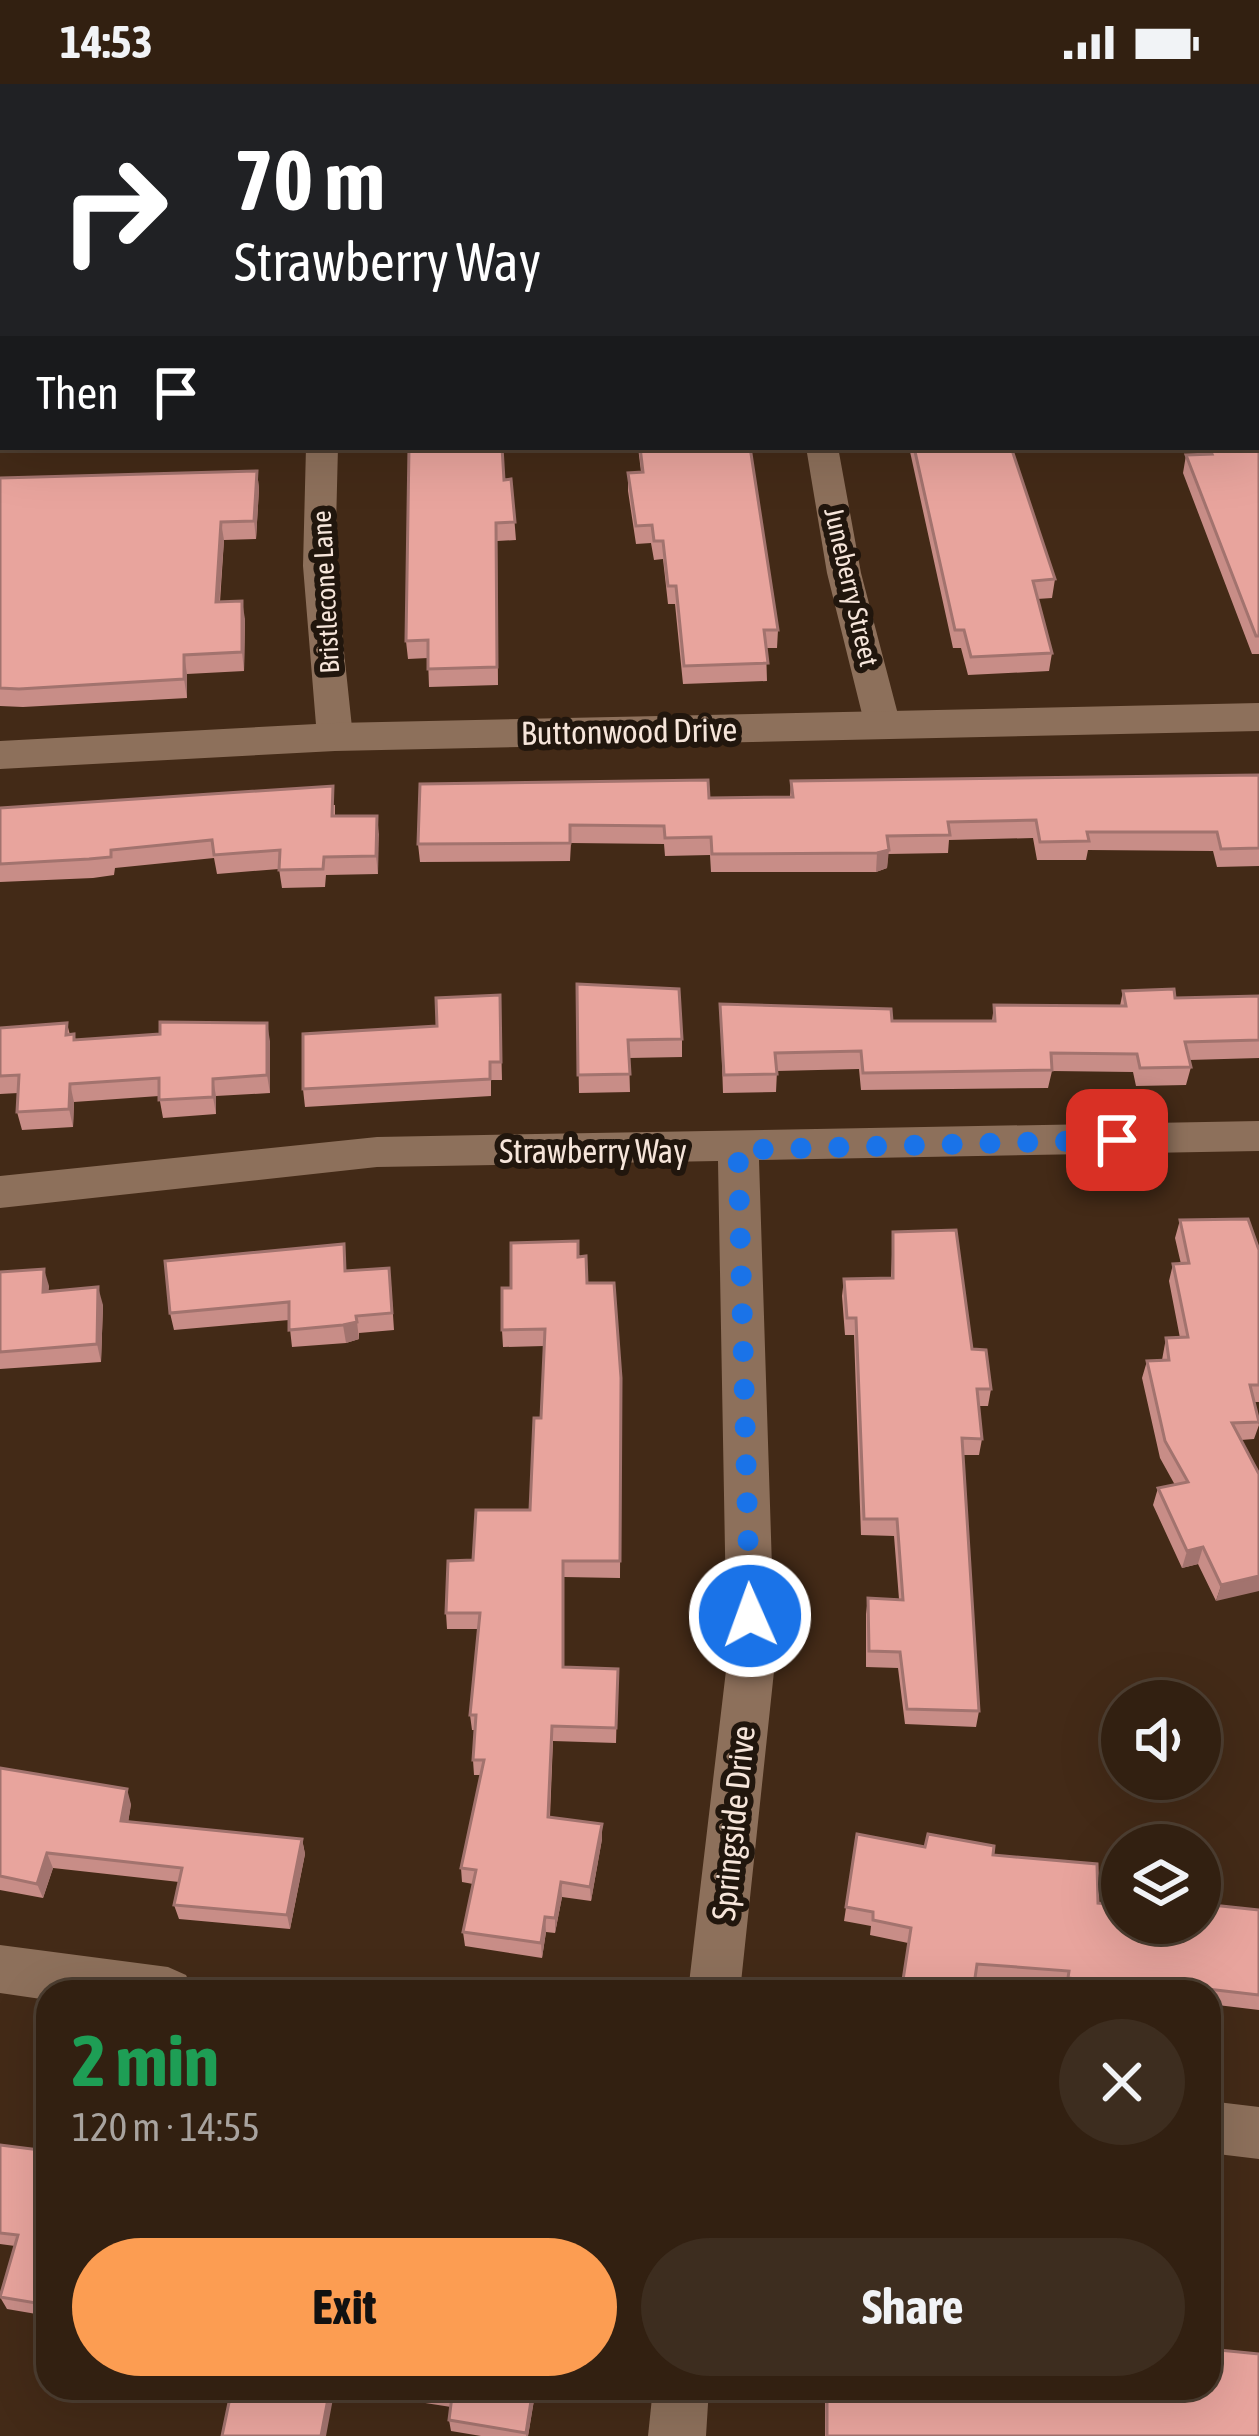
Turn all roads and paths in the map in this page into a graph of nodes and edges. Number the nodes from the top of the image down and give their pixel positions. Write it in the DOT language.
graph roads {
  1 [pos="322,450"];
  2 [pos="823,450"];
  3 [pos="1259,718"];
  4 [pos="883,726"];
  5 [pos="335,737"];
  6 [pos="0,755"];
  7 [pos="1259,1136"];
  8 [pos="738,1150"];
  9 [pos="0,1192"];
  10 [pos="0,1969"];
  11 [pos="81,1980"];
  12 [pos="715,1980"];
  13 [pos="1221,2128"];
  14 [pos="1259,2133"];
  15 [pos="680,2400"];
  16 [pos="677,2436"];
  1 -- 5 [label="street, Bristlecone Lane"];
  2 -- 4 [label="street, Juneberry Street"];
  3 -- 4 [label="street, Buttonwood Drive"];
  4 -- 5 [label="street, Buttonwood Drive"];
  5 -- 6 [label="street, Buttonwood Drive"];
  7 -- 8 [label="street, Strawberry Way"];
  8 -- 9 [label="street, Strawberry Way"];
  8 -- 12 [label="street, Springside Drive"];
  10 -- 11 [label="street"];
  13 -- 14 [label="street"];
  15 -- 16 [label="street"];
}
